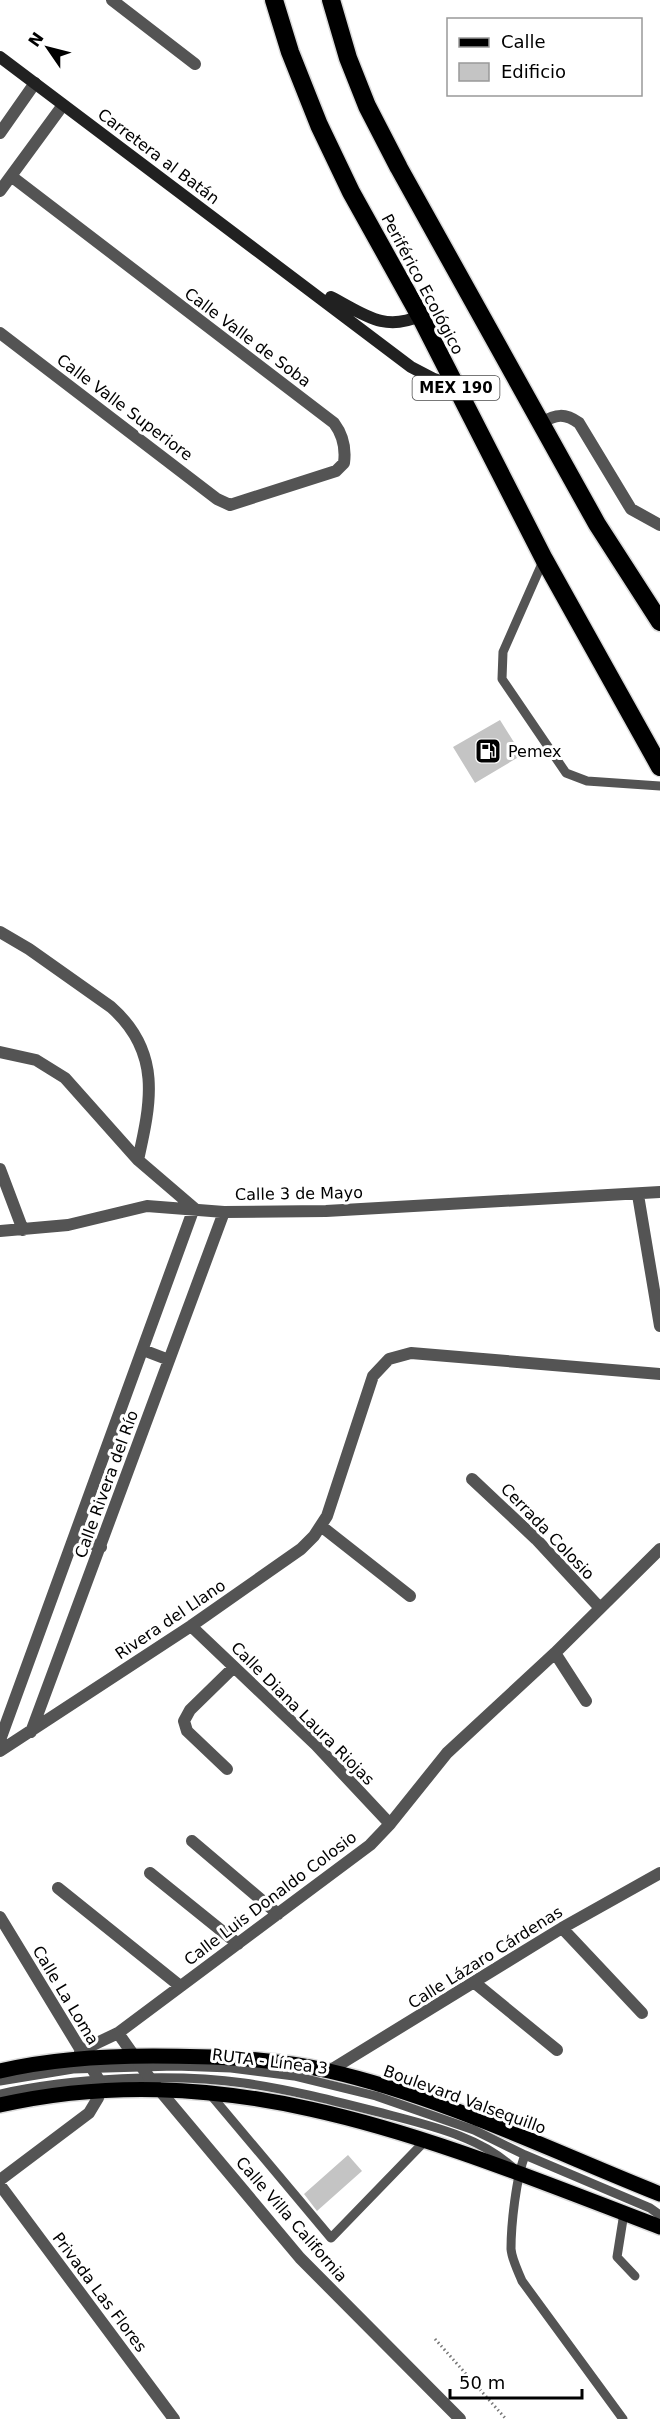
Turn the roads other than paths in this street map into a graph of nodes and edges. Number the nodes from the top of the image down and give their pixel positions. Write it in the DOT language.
graph roads {
  1 [pos="112,0"];
  2 [pos="274,0"];
  3 [pos="331,0"];
  4 [pos="0,57"];
  5 [pos="195,64"];
  6 [pos="35,83"];
  7 [pos="63,105"];
  8 [pos="0,134"];
  9 [pos="11,176"];
  10 [pos="0,191"];
  11 [pos="297,281"];
  12 [pos="420,316"];
  13 [pos="0,333"];
  14 [pos="455,386"];
  15 [pos="541,423"];
  16 [pos="231,505"];
  17 [pos="660,525"];
  18 [pos="544,559"];
  19 [pos="660,622"];
  20 [pos="660,767"];
  21 [pos="660,786"];
  22 [pos="0,932"];
  23 [pos="0,1052"];
  24 [pos="138,1160"];
  25 [pos="0,1169"];
  26 [pos="660,1192"];
  27 [pos="638,1195"];
  28 [pos="194,1208"];
  29 [pos="224,1212"];
  30 [pos="23,1230"];
  31 [pos="0,1231"];
  32 [pos="660,1326"];
  33 [pos="143,1350"];
  34 [pos="169,1360"];
  35 [pos="660,1374"];
  36 [pos="472,1479"];
  37 [pos="321,1526"];
  38 [pos="75,1537"];
  39 [pos="101,1547"];
  40 [pos="660,1549"];
  41 [pos="410,1596"];
  42 [pos="600,1608"];
  43 [pos="191,1626"];
  44 [pos="555,1653"];
  45 [pos="234,1667"];
  46 [pos="586,1701"];
  47 [pos="31,1732"];
  48 [pos="0,1740"];
  49 [pos="0,1751"];
  50 [pos="227,1769"];
  51 [pos="390,1824"];
  52 [pos="192,1841"];
  53 [pos="150,1873"];
  54 [pos="660,1873"];
  55 [pos="58,1888"];
  56 [pos="278,1914"];
  57 [pos="0,1917"];
  58 [pos="562,1928"];
  59 [pos="238,1944"];
  60 [pos="475,1983"];
  61 [pos="180,1986"];
  62 [pos="642,2013"];
  63 [pos="118,2033"];
  64 [pos="557,2050"];
  65 [pos="85,2059"];
  66 [pos="138,2062"];
  67 [pos="0,2071"];
  68 [pos="329,2071"];
  69 [pos="0,2081"];
  70 [pos="155,2084"];
  71 [pos="100,2085"];
  72 [pos="208,2092"];
  73 [pos="0,2094"];
  74 [pos="0,2105"];
  75 [pos="426,2140"];
  76 [pos="525,2155"];
  77 [pos="518,2172"];
  78 [pos="0,2180"];
  79 [pos="0,2185"];
  80 [pos="660,2194"];
  81 [pos="624,2214"];
  82 [pos="660,2215"];
  83 [pos="660,2227"];
  84 [pos="635,2277"];
  85 [pos="174,2419"];
  86 [pos="460,2419"];
  87 [pos="623,2419"];
  1 -- 5 [label="street"];
  2 -- 12 [label="highway, Periférico Ecológico / MEX 190"];
  3 -- 15 [label="highway, Periférico Ecológico / MEX 190"];
  4 -- 6 [label="street, Carretera al Batán"];
  6 -- 7 [label="street, Carretera al Batán"];
  6 -- 8 [label="street"];
  7 -- 9 [label="street"];
  7 -- 11 [label="street, Carretera al Batán"];
  9 -- 10 [label="street"];
  9 -- 16 [label="street, Calle Valle de Soba"];
  11 -- 12 [label="street, Carretera al Batán"];
  11 -- 14 [label="street, Carretera al Batán"];
  12 -- 14 [label="highway, Periférico Ecológico / MEX 190"];
  13 -- 16 [label="street, Calle Valle Superiore"];
  14 -- 18 [label="highway, Periférico Ecológico / MEX 190"];
  15 -- 17 [label="street"];
  15 -- 19 [label="highway, Periférico Ecológico / MEX 190"];
  18 -- 20 [label="highway, Periférico Ecológico / MEX 190"];
  18 -- 21 [label="lane"];
  22 -- 24 [label="street"];
  23 -- 24 [label="street"];
  24 -- 28 [label="street"];
  25 -- 30 [label="street"];
  26 -- 27 [label="street, Calle 3 de Mayo"];
  27 -- 29 [label="street, Calle 3 de Mayo"];
  27 -- 32 [label="street"];
  28 -- 29 [label="street, Calle 3 de Mayo"];
  28 -- 30 [label="street, Calle 3 de Mayo"];
  28 -- 33 [label="street, Calle Rivera del Río"];
  29 -- 34 [label="street, Calle Rivera del Río"];
  30 -- 31 [label="street, Calle 3 de Mayo"];
  33 -- 34 [label="street"];
  33 -- 38 [label="street, Calle Rivera del Río"];
  34 -- 39 [label="street, Calle Rivera del Río"];
  35 -- 37 [label="street"];
  36 -- 42 [label="street, Cerrada Colosio"];
  37 -- 41 [label="street"];
  37 -- 43 [label="street, Rivera del Llano"];
  38 -- 39 [label="street"];
  38 -- 48 [label="street, Calle Rivera del Río"];
  39 -- 47 [label="street, Calle Rivera del Río"];
  40 -- 42 [label="street, Calle Luis Donaldo Colosio"];
  42 -- 44 [label="street, Calle Luis Donaldo Colosio"];
  43 -- 45 [label="street, Calle Diana Laura Riojas"];
  43 -- 47 [label="street, Rivera del Llano"];
  44 -- 46 [label="street"];
  44 -- 51 [label="street, Calle Luis Donaldo Colosio"];
  45 -- 50 [label="street"];
  45 -- 51 [label="street, Calle Diana Laura Riojas"];
  47 -- 49 [label="street"];
  51 -- 56 [label="street, Calle Luis Donaldo Colosio"];
  52 -- 56 [label="street"];
  53 -- 59 [label="street"];
  54 -- 58 [label="street, Calle Lázaro Cárdenas"];
  55 -- 61 [label="street"];
  56 -- 59 [label="street, Calle Luis Donaldo Colosio"];
  57 -- 65 [label="street, Calle La Loma"];
  58 -- 60 [label="street, Calle Lázaro Cárdenas"];
  58 -- 62 [label="street"];
  59 -- 61 [label="street, Calle Luis Donaldo Colosio"];
  60 -- 64 [label="street"];
  60 -- 68 [label="street, Calle Lázaro Cárdenas"];
  61 -- 63 [label="street, Calle Luis Donaldo Colosio"];
  63 -- 65 [label="street, Calle Luis Donaldo Colosio"];
  63 -- 66 [label="street"];
  65 -- 66 [label="main road, Boulevard Valsequillo"];
  65 -- 67 [label="main road, Boulevard Valsequillo"];
  65 -- 69 [label="lane"];
  65 -- 71 [label="street, Calle La Loma"];
  66 -- 68 [label="main road, Boulevard Valsequillo"];
  66 -- 70 [label="street, Calle Villa California"];
  66 -- 76 [label="lane, RUTA - Línea 3"];
  68 -- 80 [label="main road, Boulevard Valsequillo"];
  70 -- 71 [label="main road"];
  70 -- 72 [label="main road"];
  70 -- 77 [label="lane"];
  70 -- 86 [label="street, Calle Villa California"];
  71 -- 73 [label="lane"];
  71 -- 74 [label="main road"];
  71 -- 78 [label="street"];
  72 -- 75 [label="main road"];
  72 -- 75 [label="lane"];
  75 -- 77 [label="main road"];
  76 -- 77 [label="lane"];
  76 -- 82 [label="lane, RUTA - Línea 3"];
  77 -- 81 [label="main road"];
  77 -- 87 [label="lane"];
  79 -- 85 [label="street, Privada Las Flores"];
  81 -- 83 [label="main road"];
  81 -- 84 [label="lane"];
}
